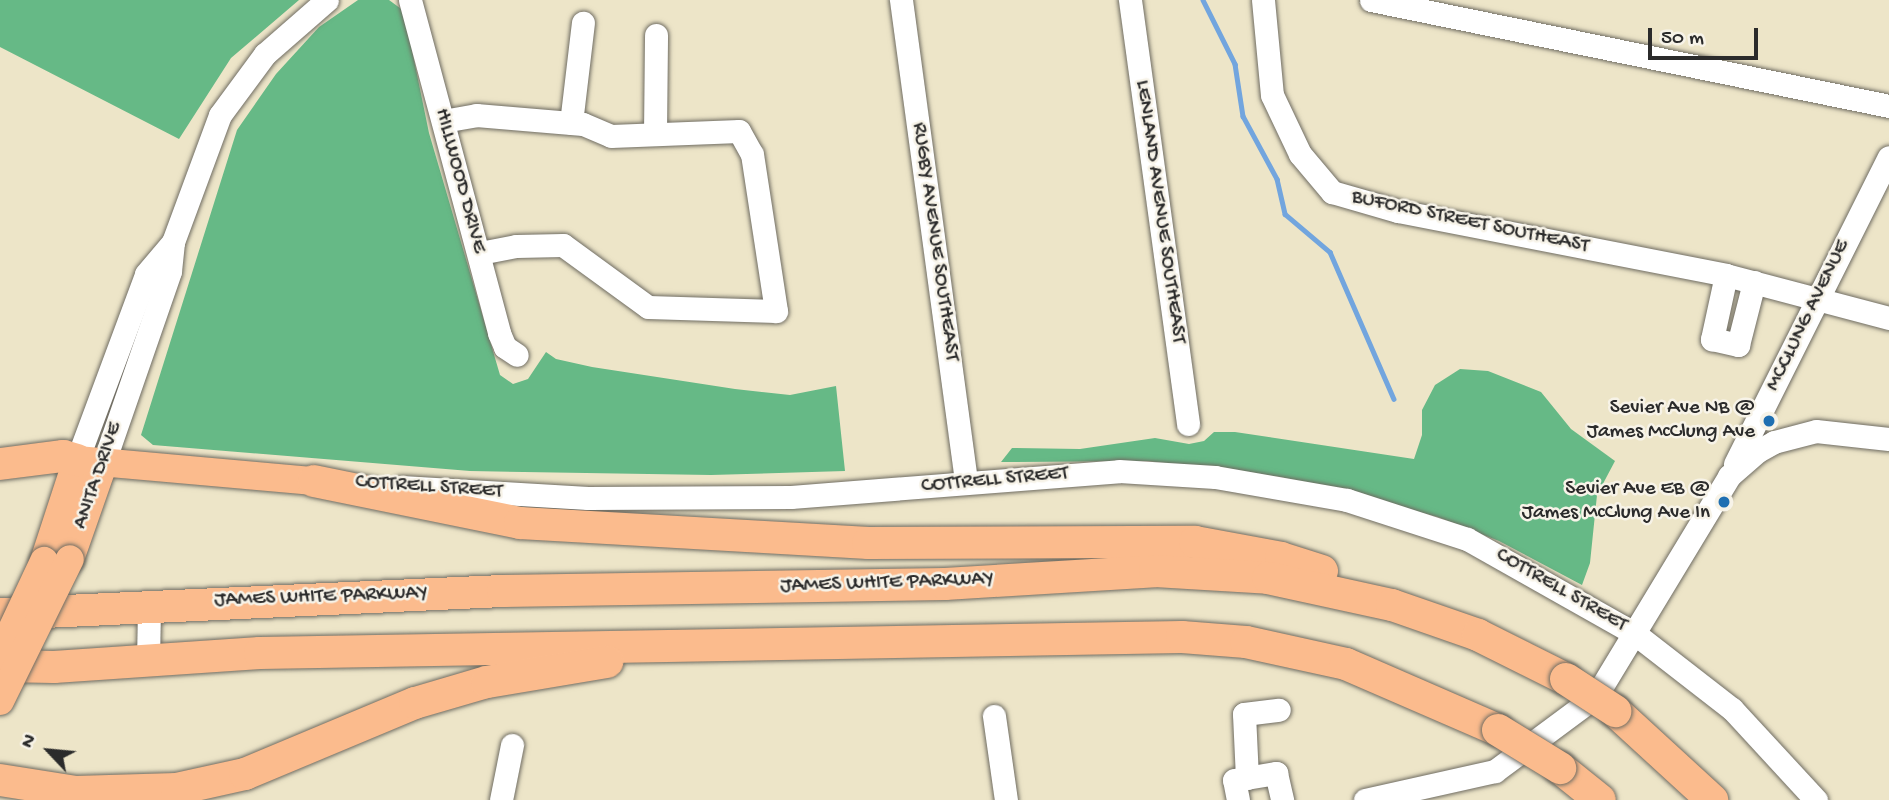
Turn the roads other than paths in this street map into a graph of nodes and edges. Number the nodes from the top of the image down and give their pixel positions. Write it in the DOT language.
graph roads {
  1 [pos="327,0"];
  2 [pos="410,0"];
  3 [pos="901,0"];
  4 [pos="1130,0"];
  5 [pos="1263,0"];
  6 [pos="1371,0"];
  7 [pos="583,23"];
  8 [pos="656,35"];
  9 [pos="1889,106"];
  10 [pos="443,121"];
  11 [pos="571,123"];
  12 [pos="654,134"];
  13 [pos="1889,157"];
  14 [pos="479,253"];
  15 [pos="1726,275"];
  16 [pos="1754,282"];
  17 [pos="1815,299"];
  18 [pos="1889,318"];
  19 [pos="517,355"];
  20 [pos="1188,424"];
  21 [pos="1889,439"];
  22 [pos="90,461"];
  23 [pos="0,464"];
  24 [pos="1729,477"];
  25 [pos="314,481"];
  26 [pos="966,484"];
  27 [pos="57,560"];
  28 [pos="149,608"];
  29 [pos="0,614"];
  30 [pos="1634,633"];
  31 [pos="1478,635"];
  32 [pos="713,644"];
  33 [pos="0,655"];
  34 [pos="148,661"];
  35 [pos="0,666"];
  36 [pos="0,701"];
  37 [pos="1279,710"];
  38 [pos="994,716"];
  39 [pos="512,745"];
  40 [pos="1247,778"];
  41 [pos="0,780"];
  42 [pos="501,800"];
  43 [pos="1006,800"];
  44 [pos="1238,800"];
  45 [pos="1282,800"];
  46 [pos="1365,800"];
  47 [pos="1600,800"];
  48 [pos="1712,800"];
  49 [pos="1816,800"];
  1 -- 22 [label="street, ANITA DRIVE"];
  2 -- 10 [label="street, HILLWOOD DRIVE"];
  3 -- 26 [label="street, RUGBY AVENUE SOUTHEAST"];
  4 -- 20 [label="street, LENLAND AVENUE SOUTHEAST"];
  5 -- 15 [label="street, BUFORD STREET SOUTHEAST"];
  6 -- 9 [label="street"];
  7 -- 11 [label="street"];
  8 -- 12 [label="street"];
  10 -- 11 [label="street"];
  10 -- 14 [label="street, HILLWOOD DRIVE"];
  11 -- 12 [label="street"];
  12 -- 14 [label="street"];
  13 -- 17 [label="street, MCCLUNG AVENUE"];
  14 -- 19 [label="street, HILLWOOD DRIVE"];
  15 -- 16 [label="street, BUFORD STREET SOUTHEAST"];
  15 -- 16 [label="street"];
  16 -- 17 [label="street, BUFORD STREET SOUTHEAST"];
  17 -- 18 [label="street, BUFORD STREET SOUTHEAST"];
  17 -- 24 [label="street, MCCLUNG AVENUE"];
  21 -- 24 [label="street"];
  22 -- 23 [label="highway"];
  22 -- 25 [label="main road, COTTRELL STREET"];
  22 -- 27 [label="main road, ANITA DRIVE"];
  24 -- 30 [label="street"];
  25 -- 26 [label="street, COTTRELL STREET"];
  25 -- 31 [label="highway"];
  26 -- 30 [label="street, COTTRELL STREET"];
  27 -- 33 [label="main road, ANITA DRIVE, bridge"];
  27 -- 36 [label="main road, ANITA DRIVE, bridge"];
  28 -- 29 [label="highway, JAMES WHITE PARKWAY"];
  28 -- 31 [label="highway, JAMES WHITE PARKWAY"];
  28 -- 34 [label="street"];
  30 -- 46 [label="street"];
  30 -- 49 [label="street, COTTRELL STREET"];
  31 -- 48 [label="highway, JAMES WHITE PARKWAY, bridge"];
  32 -- 34 [label="highway"];
  32 -- 41 [label="highway"];
  32 -- 47 [label="highway, bridge"];
  34 -- 35 [label="highway"];
  37 -- 40 [label="street"];
  38 -- 43 [label="street"];
  39 -- 42 [label="street"];
  40 -- 44 [label="street"];
  40 -- 45 [label="street"];
}
